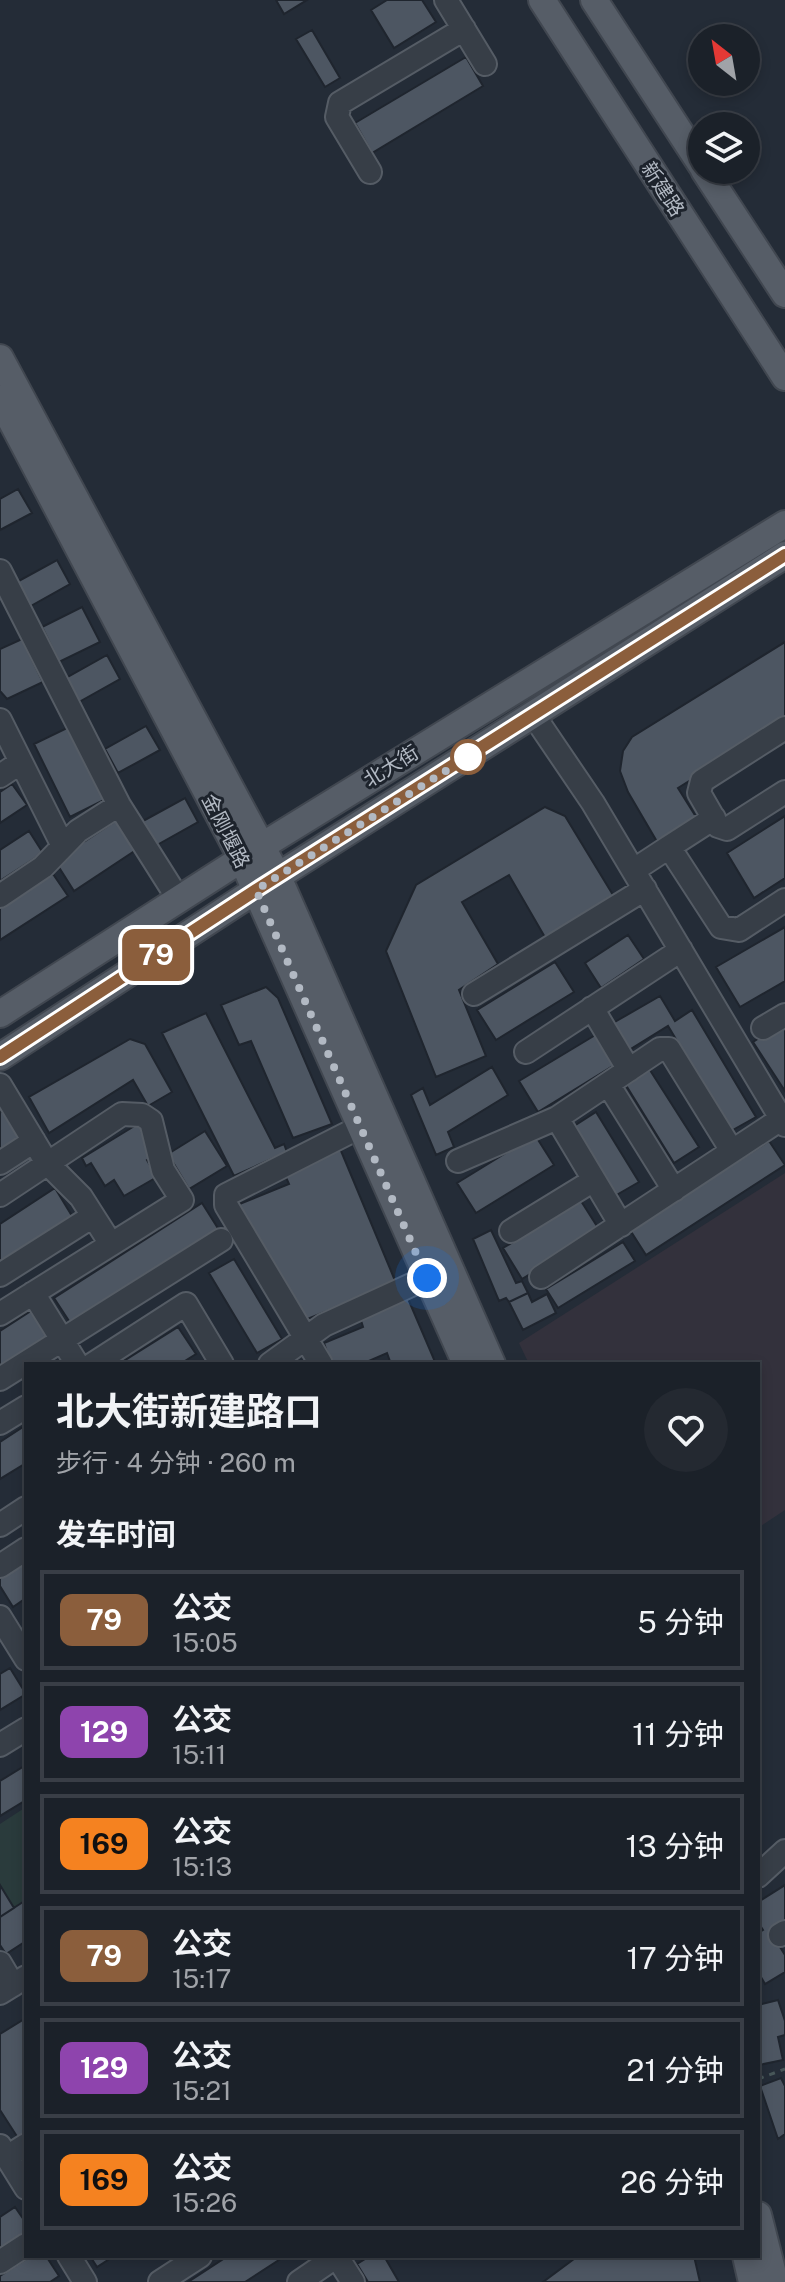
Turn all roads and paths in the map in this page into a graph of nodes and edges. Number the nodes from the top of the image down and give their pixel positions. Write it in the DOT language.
graph roads {
  1 [pos="446,0"];
  2 [pos="542,0"];
  3 [pos="594,0"];
  4 [pos="464,29"];
  5 [pos="485,64"];
  6 [pos="688,145"];
  7 [pos="370,172"];
  8 [pos="713,184"];
  9 [pos="785,294"];
  10 [pos="0,358"];
  11 [pos="785,377"];
  12 [pos="0,399"];
  13 [pos="785,524"];
  14 [pos="785,555"];
  15 [pos="0,571"];
  16 [pos="9,612"];
  17 [pos="534,716"];
  18 [pos="0,720"];
  19 [pos="785,728"];
  20 [pos="21,762"];
  21 [pos="0,776"];
  22 [pos="785,792"];
  23 [pos="119,805"];
  24 [pos="714,818"];
  25 [pos="63,846"];
  26 [pos="669,847"];
  27 [pos="252,852"];
  28 [pos="639,880"];
  29 [pos="267,884"];
  30 [pos="0,896"];
  31 [pos="179,900"];
  32 [pos="785,900"];
  33 [pos="681,950"];
  34 [pos="474,994"];
  35 [pos="592,1008"];
  36 [pos="0,1014"];
  37 [pos="785,1015"];
  38 [pos="763,1028"];
  39 [pos="526,1052"];
  40 [pos="0,1057"];
  41 [pos="629,1070"];
  42 [pos="608,1084"];
  43 [pos="0,1085"];
  44 [pos="557,1118"];
  45 [pos="783,1122"];
  46 [pos="360,1127"];
  47 [pos="34,1141"];
  48 [pos="732,1151"];
  49 [pos="458,1161"];
  50 [pos="0,1163"];
  51 [pos="47,1163"];
  52 [pos="594,1180"];
  53 [pos="674,1190"];
  54 [pos="0,1195"];
  55 [pos="93,1216"];
  56 [pos="621,1225"];
  57 [pos="511,1231"];
  58 [pos="221,1240"];
  59 [pos="111,1244"];
  60 [pos="438,1273"];
  61 [pos="0,1275"];
  62 [pos="541,1277"];
  63 [pos="33,1293"];
  64 [pos="0,1314"];
  65 [pos="62,1340"];
  66 [pos="307,1340"];
  67 [pos="27,1362"];
  68 [pos="76,1362"];
  69 [pos="96,1362"];
  70 [pos="221,1362"];
  71 [pos="273,1362"];
  72 [pos="320,1362"];
  73 [pos="465,1362"];
  74 [pos="491,1362"];
  75 [pos="24,1364"];
  76 [pos="0,1379"];
  77 [pos="24,1408"];
  78 [pos="0,1423"];
  79 [pos="24,1509"];
  80 [pos="0,1525"];
  81 [pos="24,1550"];
  82 [pos="0,1566"];
  83 [pos="0,1617"];
  84 [pos="18,1651"];
  85 [pos="24,1730"];
  86 [pos="0,1745"];
  87 [pos="785,1851"];
  88 [pos="760,1874"];
  89 [pos="0,1963"];
  90 [pos="13,1985"];
  91 [pos="785,2069"];
  92 [pos="760,2078"];
  93 [pos="11,2150"];
  94 [pos="24,2183"];
  95 [pos="760,2223"];
  96 [pos="24,2246"];
  97 [pos="70,2258"];
  98 [pos="197,2258"];
  99 [pos="334,2258"];
  100 [pos="338,2258"];
  101 [pos="746,2258"];
  102 [pos="0,2262"];
  103 [pos="81,2281"];
  104 [pos="160,2282"];
  105 [pos="299,2282"];
  106 [pos="353,2282"];
  107 [pos="752,2282"];
  108 [pos="775,2282"];
  1 -- 4 [label="street"];
  2 -- 11 [label="main road, 新建路"];
  3 -- 6 [label="main road"];
  4 -- 5 [label="street"];
  4 -- 7 [label="street"];
  8 -- 9 [label="main road"];
  10 -- 27 [label="main road"];
  12 -- 27 [label="main road, 金刚堰路"];
  13 -- 27 [label="main road, 北大街"];
  14 -- 17 [label="main road, 北大街"];
  15 -- 16 [label="street"];
  16 -- 23 [label="street"];
  17 -- 28 [label="street"];
  17 -- 29 [label="main road, 北大街"];
  18 -- 20 [label="street"];
  19 -- 24 [label="street"];
  20 -- 21 [label="street"];
  20 -- 25 [label="street"];
  22 -- 24 [label="street"];
  23 -- 25 [label="street"];
  23 -- 31 [label="street"];
  24 -- 26 [label="street"];
  25 -- 30 [label="street"];
  26 -- 28 [label="street"];
  26 -- 32 [label="street"];
  27 -- 29 [label="main road, 金刚堰路"];
  27 -- 31 [label="main road, 北大街"];
  28 -- 33 [label="street"];
  28 -- 34 [label="street"];
  29 -- 40 [label="main road, 北大街"];
  29 -- 46 [label="main road, 金刚堰路"];
  29 -- 60 [label="main road"];
  31 -- 36 [label="main road, 北大街"];
  33 -- 35 [label="street"];
  33 -- 45 [label="street"];
  35 -- 39 [label="street"];
  35 -- 41 [label="street"];
  37 -- 38 [label="street"];
  41 -- 42 [label="street"];
  41 -- 48 [label="street"];
  42 -- 44 [label="street"];
  42 -- 53 [label="street"];
  43 -- 47 [label="street"];
  44 -- 49 [label="street"];
  44 -- 52 [label="street"];
  45 -- 48 [label="street"];
  46 -- 60 [label="main road, 金刚堰路"];
  46 -- 66 [label="street"];
  47 -- 50 [label="street"];
  47 -- 51 [label="street"];
  48 -- 53 [label="street"];
  51 -- 54 [label="street"];
  51 -- 55 [label="street"];
  51 -- 59 [label="street"];
  52 -- 56 [label="street"];
  52 -- 57 [label="street"];
  53 -- 56 [label="street"];
  55 -- 59 [label="street"];
  55 -- 61 [label="street"];
  56 -- 62 [label="street"];
  58 -- 65 [label="street"];
  59 -- 63 [label="street"];
  60 -- 66 [label="street"];
  60 -- 73 [label="main road, 金刚堰路"];
  60 -- 74 [label="main road"];
  63 -- 64 [label="street"];
  63 -- 65 [label="street"];
  65 -- 67 [label="street"];
  65 -- 68 [label="street"];
  66 -- 71 [label="street"];
  66 -- 72 [label="street"];
  69 -- 70 [label="street"];
  75 -- 76 [label="street"];
  77 -- 78 [label="street"];
  79 -- 80 [label="street"];
  81 -- 82 [label="street"];
  83 -- 84 [label="street"];
  85 -- 86 [label="street"];
  87 -- 88 [label="street"];
  89 -- 90 [label="street"];
  91 -- 92 [label="path"];
  93 -- 94 [label="street"];
  95 -- 108 [label="main road"];
  96 -- 102 [label="street"];
  97 -- 103 [label="street"];
  98 -- 104 [label="street"];
  99 -- 105 [label="street"];
  100 -- 106 [label="street"];
  101 -- 107 [label="main road"];
}
